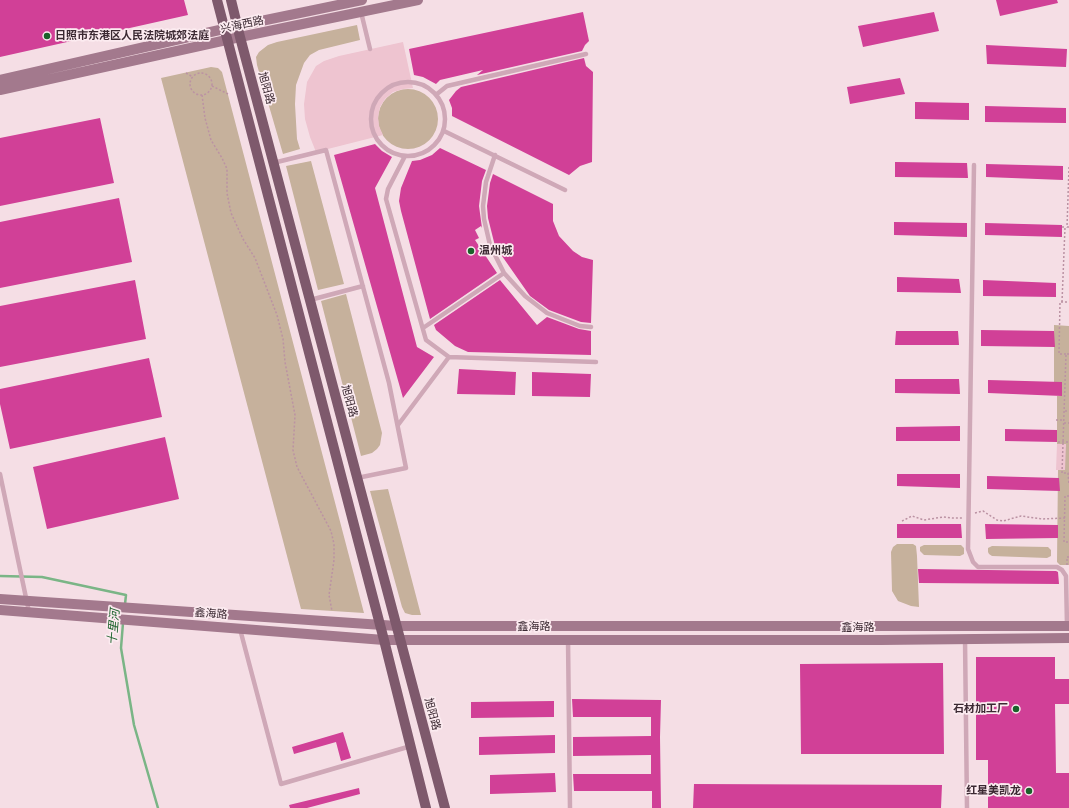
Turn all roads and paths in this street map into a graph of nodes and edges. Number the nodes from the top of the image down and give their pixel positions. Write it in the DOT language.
graph roads {
  1 [pos="217,0"];
  2 [pos="231,0"];
  3 [pos="362,0"];
  4 [pos="418,0"];
  5 [pos="361,12"];
  6 [pos="237,26"];
  7 [pos="224,29"];
  8 [pos="240,37"];
  9 [pos="228,40"];
  10 [pos="370,49"];
  11 [pos="586,54"];
  12 [pos="186,73"];
  13 [pos="193,76"];
  14 [pos="0,80"];
  15 [pos="212,86"];
  16 [pos="0,90"];
  17 [pos="228,94"];
  18 [pos="437,94"];
  19 [pos="202,95"];
  20 [pos="444,130"];
  21 [pos="495,155"];
  22 [pos="405,156"];
  23 [pos="273,163"];
  24 [pos="974,165"];
  25 [pos="1069,167"];
  26 [pos="565,190"];
  27 [pos="1062,227"];
  28 [pos="1067,227"];
  29 [pos="504,273"];
  30 [pos="363,286"];
  31 [pos="310,300"];
  32 [pos="1062,302"];
  33 [pos="1069,302"];
  34 [pos="591,327"];
  35 [pos="423,328"];
  36 [pos="1068,354"];
  37 [pos="449,357"];
  38 [pos="596,362"];
  39 [pos="1066,371"];
  40 [pos="1069,372"];
  41 [pos="1065,411"];
  42 [pos="1069,411"];
  43 [pos="1056,420"];
  44 [pos="1064,421"];
  45 [pos="1069,423"];
  46 [pos="398,425"];
  47 [pos="1058,442"];
  48 [pos="1064,442"];
  49 [pos="1069,442"];
  50 [pos="0,474"];
  51 [pos="1069,476"];
  52 [pos="357,478"];
  53 [pos="1069,484"];
  54 [pos="1069,496"];
  55 [pos="969,516"];
  56 [pos="1065,518"];
  57 [pos="902,521"];
  58 [pos="1069,542"];
  59 [pos="1069,557"];
  60 [pos="1067,566"];
  61 [pos="27,596"];
  62 [pos="0,600"];
  63 [pos="0,610"];
  64 [pos="30,612"];
  65 [pos="337,613"];
  66 [pos="380,625"];
  67 [pos="397,626"];
  68 [pos="1068,626"];
  69 [pos="240,628"];
  70 [pos="1069,638"];
  71 [pos="965,639"];
  72 [pos="384,640"];
  73 [pos="399,640"];
  74 [pos="568,640"];
  75 [pos="411,746"];
  76 [pos="426,808"];
  77 [pos="445,808"];
  78 [pos="570,808"];
  79 [pos="966,808"];
  1 -- 7 [label="main road"];
  2 -- 6 [label="main road, 旭阳路"];
  3 -- 6 [label="street, 兴海西路"];
  4 -- 5 [label="street, 兴海西路"];
  5 -- 8 [label="street, 兴海西路"];
  5 -- 10 [label="lane"];
  6 -- 7 [label="street, 兴海西路"];
  6 -- 8 [label="main road, 旭阳路"];
  7 -- 9 [label="main road"];
  7 -- 14 [label="street, 兴海西路"];
  8 -- 9 [label="street, 兴海西路"];
  8 -- 23 [label="main road, 旭阳路"];
  9 -- 16 [label="street, 兴海西路"];
  9 -- 66 [label="main road"];
  11 -- 18 [label="lane"];
  12 -- 13 [label="path"];
  13 -- 15 [label="path"];
  13 -- 19 [label="path"];
  15 -- 17 [label="path"];
  15 -- 19 [label="path"];
  18 -- 20 [label="lane"];
  18 -- 22 [label="lane"];
  19 -- 65 [label="path"];
  20 -- 21 [label="lane"];
  20 -- 22 [label="lane"];
  21 -- 26 [label="lane"];
  21 -- 29 [label="lane"];
  22 -- 35 [label="lane"];
  23 -- 30 [label="lane"];
  23 -- 31 [label="main road, 旭阳路"];
  24 -- 55 [label="lane"];
  25 -- 28 [label="path"];
  27 -- 28 [label="path"];
  28 -- 32 [label="path"];
  29 -- 34 [label="lane"];
  29 -- 35 [label="lane"];
  30 -- 31 [label="lane"];
  30 -- 46 [label="lane"];
  31 -- 52 [label="main road, 旭阳路"];
  32 -- 33 [label="path"];
  32 -- 36 [label="path"];
  35 -- 37 [label="lane"];
  36 -- 39 [label="path"];
  37 -- 38 [label="lane"];
  37 -- 46 [label="lane"];
  39 -- 40 [label="path"];
  39 -- 41 [label="path"];
  41 -- 42 [label="path"];
  41 -- 44 [label="path"];
  43 -- 44 [label="path"];
  44 -- 45 [label="path"];
  44 -- 48 [label="path"];
  46 -- 52 [label="lane"];
  47 -- 48 [label="path"];
  48 -- 49 [label="path"];
  48 -- 51 [label="path"];
  50 -- 61 [label="lane"];
  51 -- 53 [label="path"];
  52 -- 67 [label="main road, 旭阳路"];
  54 -- 56 [label="path"];
  55 -- 56 [label="path"];
  55 -- 57 [label="path"];
  55 -- 68 [label="lane"];
  56 -- 58 [label="path"];
  59 -- 60 [label="path"];
  61 -- 62 [label="street, 鑫海路"];
  61 -- 64 [label="lane"];
  61 -- 66 [label="street, 鑫海路"];
  63 -- 64 [label="street, 鑫海路"];
  64 -- 69 [label="street, 鑫海路"];
  66 -- 67 [label="street, 鑫海路"];
  66 -- 72 [label="main road"];
  67 -- 68 [label="street, 鑫海路"];
  67 -- 73 [label="main road, 旭阳路"];
  69 -- 72 [label="street, 鑫海路"];
  69 -- 75 [label="lane"];
  70 -- 71 [label="street, 鑫海路"];
  71 -- 74 [label="street, 鑫海路"];
  71 -- 79 [label="lane"];
  72 -- 73 [label="street, 鑫海路"];
  72 -- 75 [label="main road"];
  73 -- 74 [label="street, 鑫海路"];
  73 -- 77 [label="main road, 旭阳路"];
  74 -- 78 [label="lane"];
  75 -- 76 [label="main road"];
}
